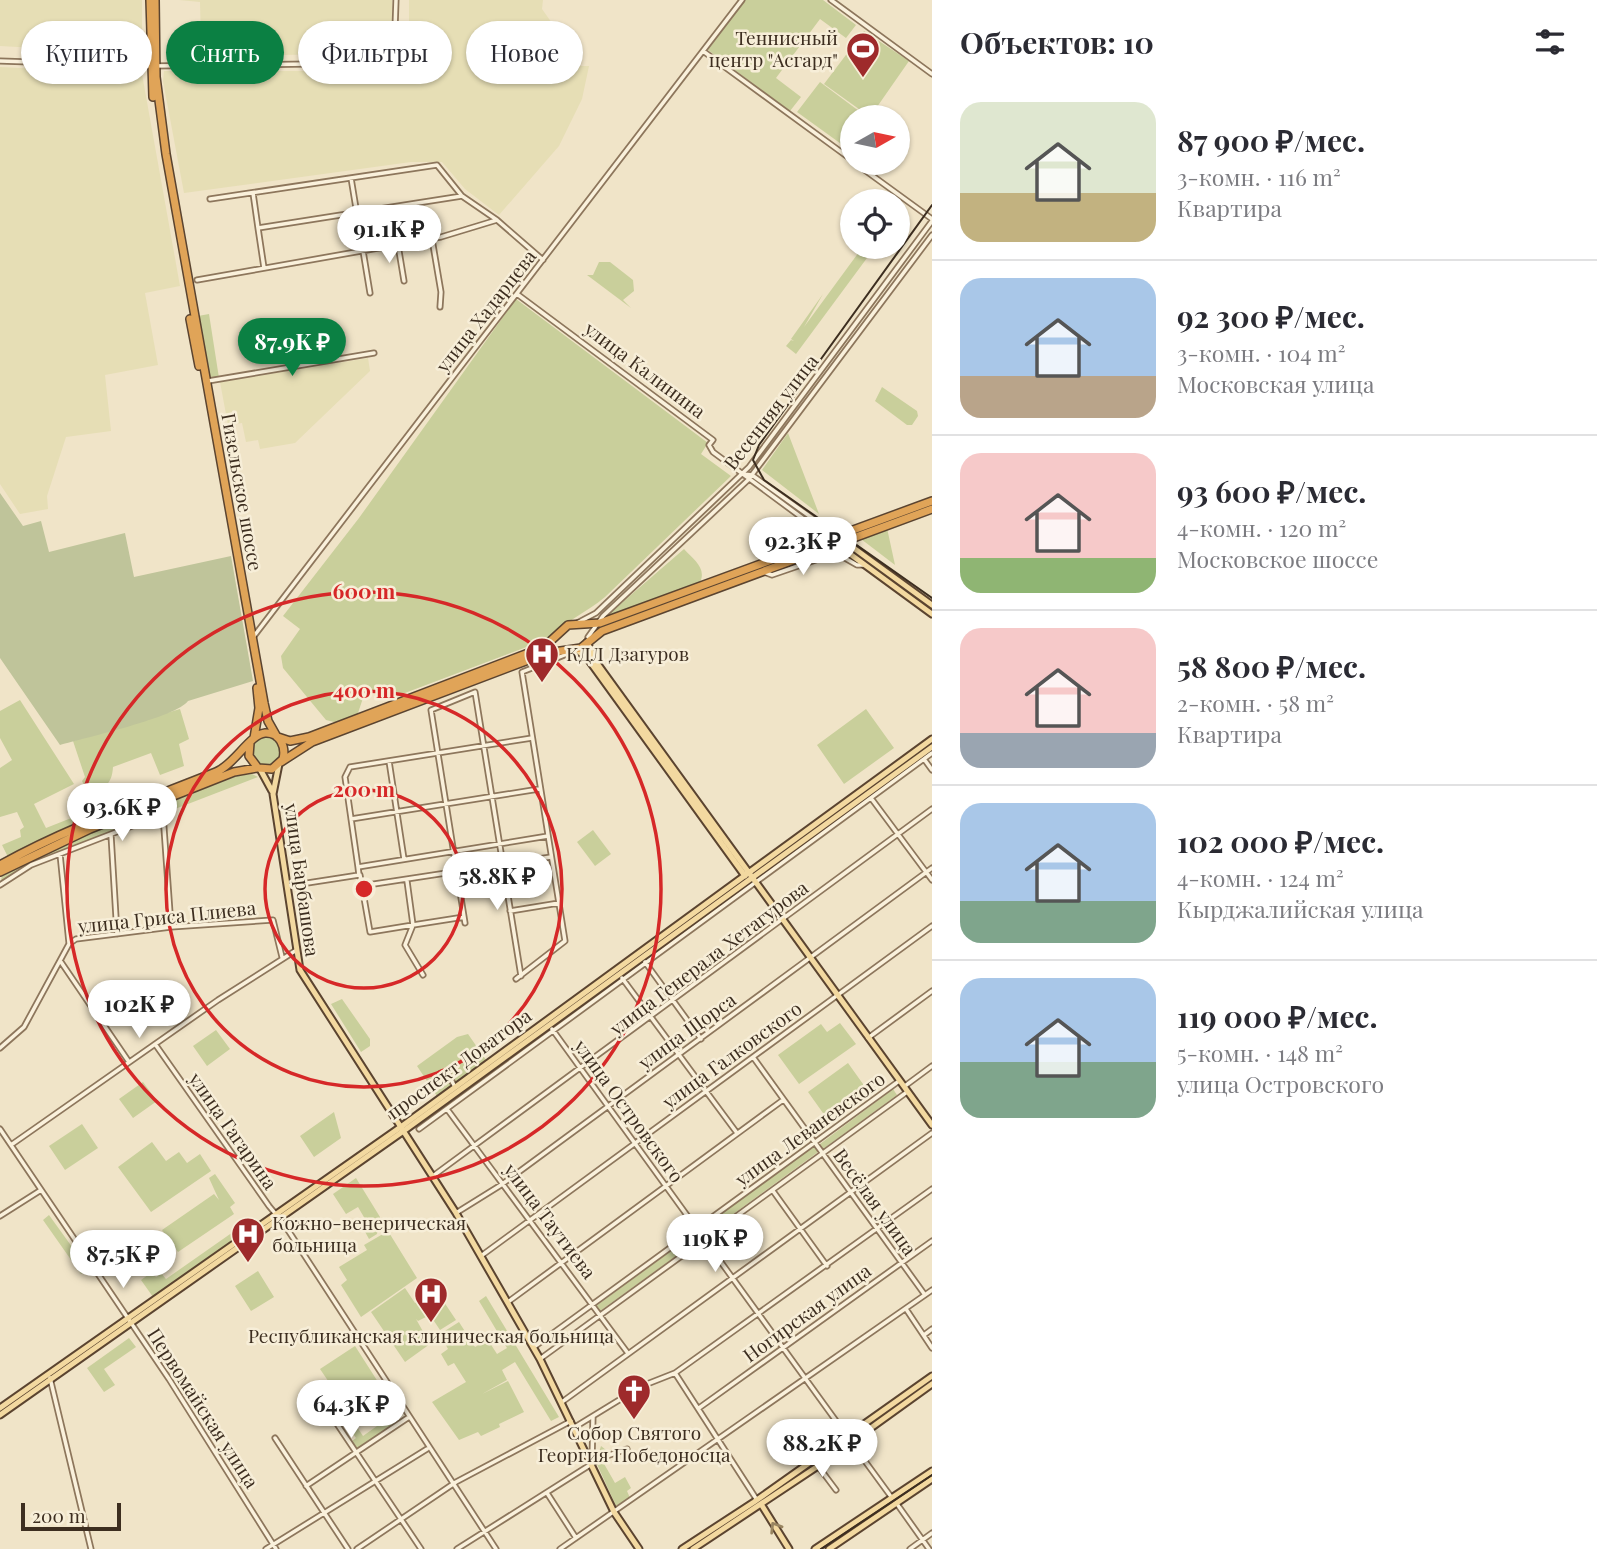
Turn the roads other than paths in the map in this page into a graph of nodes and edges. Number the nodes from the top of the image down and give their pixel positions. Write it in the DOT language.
graph roads {
  1 [pos="152,0"];
  2 [pos="396,0"];
  3 [pos="742,0"];
  4 [pos="831,0"];
  5 [pos="703,51"];
  6 [pos="0,61"];
  7 [pos="153,66"];
  8 [pos="932,74"];
  9 [pos="840,152"];
  10 [pos="871,175"];
  11 [pos="351,177"];
  12 [pos="253,193"];
  13 [pos="462,196"];
  14 [pos="210,199"];
  15 [pos="356,213"];
  16 [pos="497,220"];
  17 [pos="932,220"];
  18 [pos="258,228"];
  19 [pos="932,235"];
  20 [pos="432,239"];
  21 [pos="398,245"];
  22 [pos="363,251"];
  23 [pos="543,260"];
  24 [pos="264,268"];
  25 [pos="197,280"];
  26 [pos="404,281"];
  27 [pos="370,293"];
  28 [pos="517,294"];
  29 [pos="440,307"];
  30 [pos="374,353"];
  31 [pos="206,382"];
  32 [pos="743,474"];
  33 [pos="752,475"];
  34 [pos="748,480"];
  35 [pos="932,501"];
  36 [pos="932,509"];
  37 [pos="230,526"];
  38 [pos="836,539"];
  39 [pos="848,556"];
  40 [pos="763,570"];
  41 [pos="932,605"];
  42 [pos="932,614"];
  43 [pos="596,624"];
  44 [pos="579,625"];
  45 [pos="563,630"];
  46 [pos="253,638"];
  47 [pos="587,640"];
  48 [pos="575,650"];
  49 [pos="277,737"];
  50 [pos="532,738"];
  51 [pos="932,739"];
  52 [pos="252,740"];
  53 [pos="483,746"];
  54 [pos="932,747"];
  55 [pos="437,753"];
  56 [pos="932,753"];
  57 [pos="924,759"];
  58 [pos="388,761"];
  59 [pos="280,763"];
  60 [pos="259,768"];
  61 [pos="932,770"];
  62 [pos="540,789"];
  63 [pos="273,794"];
  64 [pos="491,797"];
  65 [pos="871,798"];
  66 [pos="445,805"];
  67 [pos="932,809"];
  68 [pos="397,812"];
  69 [pos="351,819"];
  70 [pos="710,822"];
  71 [pos="897,834"];
  72 [pos="110,835"];
  73 [pos="548,836"];
  74 [pos="499,844"];
  75 [pos="452,852"];
  76 [pos="60,854"];
  77 [pos="551,857"];
  78 [pos="404,859"];
  79 [pos="502,864"];
  80 [pos="0,865"];
  81 [pos="358,867"];
  82 [pos="932,868"];
  83 [pos="0,872"];
  84 [pos="455,872"];
  85 [pos="926,872"];
  86 [pos="359,875"];
  87 [pos="751,878"];
  88 [pos="407,880"];
  89 [pos="932,880"];
  90 [pos="0,885"];
  91 [pos="286,886"];
  92 [pos="361,886"];
  93 [pos="559,903"];
  94 [pos="510,911"];
  95 [pos="464,917"];
  96 [pos="782,921"];
  97 [pos="465,923"];
  98 [pos="414,925"];
  99 [pos="932,926"];
  100 [pos="171,927"];
  101 [pos="117,934"];
  102 [pos="69,944"];
  103 [pos="295,951"];
  104 [pos="282,957"];
  105 [pos="810,958"];
  106 [pos="61,962"];
  107 [pos="645,962"];
  108 [pos="423,975"];
  109 [pos="521,976"];
  110 [pos="622,978"];
  111 [pos="516,979"];
  112 [pos="930,992"];
  113 [pos="838,997"];
  114 [pos="932,999"];
  115 [pos="674,1001"];
  116 [pos="651,1018"];
  117 [pos="552,1029"];
  118 [pos="868,1038"];
  119 [pos="701,1039"];
  120 [pos="155,1044"];
  121 [pos="0,1048"];
  122 [pos="679,1055"];
  123 [pos="753,1056"];
  124 [pos="129,1062"];
  125 [pos="932,1066"];
  126 [pos="582,1069"];
  127 [pos="441,1073"];
  128 [pos="899,1081"];
  129 [pos="456,1087"];
  130 [pos="905,1089"];
  131 [pos="705,1091"];
  132 [pos="783,1100"];
  133 [pos="609,1107"];
  134 [pos="447,1109"];
  135 [pos="932,1125"];
  136 [pos="403,1128"];
  137 [pos="0,1129"];
  138 [pos="419,1129"];
  139 [pos="737,1133"];
  140 [pos="932,1133"];
  141 [pos="635,1143"];
  142 [pos="814,1143"];
  143 [pos="11,1145"];
  144 [pos="475,1148"];
  145 [pos="822,1154"];
  146 [pos="433,1176"];
  147 [pos="503,1184"];
  148 [pos="666,1185"];
  149 [pos="932,1189"];
  150 [pos="40,1190"];
  151 [pos="773,1191"];
  152 [pos="851,1192"];
  153 [pos="456,1213"];
  154 [pos="276,1215"];
  155 [pos="0,1216"];
  156 [pos="531,1219"];
  157 [pos="698,1229"];
  158 [pos="801,1229"];
  159 [pos="877,1229"];
  160 [pos="706,1240"];
  161 [pos="932,1241"];
  162 [pos="481,1256"];
  163 [pos="562,1262"];
  164 [pos="901,1263"];
  165 [pos="827,1266"];
  166 [pos="733,1278"];
  167 [pos="932,1290"];
  168 [pos="925,1296"];
  169 [pos="508,1302"];
  170 [pos="593,1305"];
  171 [pos="906,1309"];
  172 [pos="600,1315"];
  173 [pos="760,1315"];
  174 [pos="130,1321"];
  175 [pos="932,1329"];
  176 [pos="924,1335"];
  177 [pos="534,1347"];
  178 [pos="784,1348"];
  179 [pos="932,1348"];
  180 [pos="628,1352"];
  181 [pos="540,1359"];
  182 [pos="675,1373"];
  183 [pos="932,1376"];
  184 [pos="49,1377"];
  185 [pos="808,1379"];
  186 [pos="932,1384"];
  187 [pos="562,1402"];
  188 [pos="325,1406"];
  189 [pos="1,1407"];
  190 [pos="699,1408"];
  191 [pos="0,1415"];
  192 [pos="409,1417"];
  193 [pos="593,1417"];
  194 [pos="574,1423"];
  195 [pos="275,1438"];
  196 [pos="719,1438"];
  197 [pos="849,1440"];
  198 [pos="428,1448"];
  199 [pos="627,1449"];
  200 [pos="357,1451"];
  201 [pos="592,1463"];
  202 [pos="818,1466"];
  203 [pos="932,1471"];
  204 [pos="376,1479"];
  205 [pos="932,1479"];
  206 [pos="452,1484"];
  207 [pos="306,1486"];
  208 [pos="835,1490"];
  209 [pos="547,1493"];
  210 [pos="895,1501"];
  211 [pos="759,1502"];
  212 [pos="324,1511"];
  213 [pos="614,1512"];
  214 [pos="402,1519"];
  215 [pos="485,1532"];
  216 [pos="932,1534"];
  217 [pos="577,1538"];
  218 [pos="923,1540"];
  219 [pos="273,1544"];
  220 [pos="91,1549"];
  221 [pos="266,1549"];
  222 [pos="276,1549"];
  223 [pos="348,1549"];
  224 [pos="357,1549"];
  225 [pos="421,1549"];
  226 [pos="457,1549"];
  227 [pos="496,1549"];
  228 [pos="560,1549"];
  229 [pos="639,1549"];
  230 [pos="682,1549"];
  231 [pos="693,1549"];
  232 [pos="789,1549"];
  233 [pos="815,1549"];
  234 [pos="829,1549"];
  235 [pos="910,1549"];
  236 [pos="929,1549"];
  1 -- 7 [label="highway, Гизельское шоссе"];
  2 -- 7 [label="street"];
  3 -- 5 [label="street, улица Хадарцева"];
  4 -- 8 [label="street"];
  5 -- 9 [label="street"];
  5 -- 23 [label="street, улица Хадарцева"];
  6 -- 7 [label="street"];
  7 -- 31 [label="highway, Гизельское шоссе"];
  7 -- 37 [label="highway, Гизельское шоссе"];
  10 -- 17 [label="street"];
  11 -- 12 [label="street"];
  11 -- 13 [label="street"];
  11 -- 15 [label="street"];
  12 -- 14 [label="street"];
  12 -- 18 [label="street"];
  13 -- 15 [label="street"];
  13 -- 16 [label="street"];
  15 -- 18 [label="street"];
  15 -- 22 [label="street"];
  16 -- 20 [label="street"];
  16 -- 23 [label="street"];
  17 -- 32 [label="street, Весенняя улица"];
  18 -- 24 [label="street"];
  19 -- 33 [label="street, Весенняя улица"];
  20 -- 21 [label="street"];
  20 -- 29 [label="street"];
  21 -- 22 [label="street"];
  21 -- 26 [label="street"];
  22 -- 24 [label="street"];
  22 -- 27 [label="street"];
  23 -- 28 [label="street, улица Хадарцева"];
  24 -- 25 [label="street"];
  28 -- 32 [label="street, улица Калинина"];
  28 -- 46 [label="street, улица Хадарцева"];
  30 -- 31 [label="street"];
  31 -- 37 [label="highway, Гизельское шоссе"];
  32 -- 33 [label="street, улица Калинина"];
  32 -- 34 [label="street, улица Калинина"];
  32 -- 44 [label="street, Весенняя улица"];
  33 -- 34 [label="street, Весенняя улица"];
  33 -- 38 [label="street, улица Калинина"];
  34 -- 38 [label="street, улица Калинина"];
  34 -- 43 [label="street, Весенняя улица"];
  35 -- 38 [label="highway"];
  36 -- 38 [label="highway"];
  37 -- 46 [label="highway, Гизельское шоссе"];
  37 -- 52 [label="highway, Гизельское шоссе"];
  38 -- 39 [label="main road, улица Калинина"];
  38 -- 40 [label="highway"];
  38 -- 41 [label="main road, улица Калинина"];
  38 -- 43 [label="highway"];
  39 -- 40 [label="street"];
  39 -- 42 [label="main road, улица Калинина"];
  40 -- 47 [label="highway"];
  43 -- 44 [label="highway"];
  43 -- 47 [label="street, Весенняя улица"];
  44 -- 45 [label="highway"];
  44 -- 47 [label="highway"];
  45 -- 48 [label="highway"];
  45 -- 49 [label="highway"];
  46 -- 49 [label="highway, Гизельское шоссе"];
  47 -- 48 [label="highway"];
  47 -- 70 [label="main road"];
  48 -- 50 [label="street"];
  48 -- 59 [label="highway"];
  48 -- 70 [label="main road"];
  49 -- 52 [label="highway"];
  49 -- 59 [label="highway"];
  50 -- 53 [label="street"];
  50 -- 62 [label="street"];
  51 -- 87 [label="main road, проспект Доватора"];
  52 -- 60 [label="highway"];
  52 -- 80 [label="highway"];
  53 -- 55 [label="street"];
  53 -- 55 [label="street"];
  53 -- 64 [label="street"];
  54 -- 87 [label="main road, проспект Доватора"];
  55 -- 58 [label="street"];
  55 -- 66 [label="street"];
  56 -- 57 [label="street"];
  57 -- 61 [label="street"];
  57 -- 65 [label="street"];
  58 -- 68 [label="street"];
  58 -- 69 [label="street"];
  59 -- 60 [label="highway"];
  59 -- 63 [label="main road, улица Барбашова"];
  60 -- 63 [label="main road, улица Барбашова"];
  60 -- 83 [label="highway"];
  62 -- 64 [label="street"];
  62 -- 73 [label="street"];
  63 -- 91 [label="main road, улица Барбашова"];
  64 -- 66 [label="street"];
  64 -- 74 [label="street"];
  65 -- 71 [label="street"];
  65 -- 87 [label="street"];
  66 -- 68 [label="street"];
  66 -- 75 [label="street"];
  67 -- 71 [label="street, улица Генерала Хетагурова"];
  68 -- 69 [label="street"];
  68 -- 78 [label="street"];
  69 -- 81 [label="street"];
  70 -- 87 [label="main road"];
  71 -- 85 [label="street"];
  71 -- 96 [label="street, улица Генерала Хетагурова"];
  72 -- 76 [label="street"];
  72 -- 100 [label="street"];
  72 -- 101 [label="street"];
  73 -- 74 [label="street"];
  73 -- 77 [label="street"];
  74 -- 75 [label="street"];
  74 -- 79 [label="street"];
  75 -- 78 [label="street"];
  75 -- 84 [label="street"];
  76 -- 90 [label="street"];
  76 -- 102 [label="street"];
  77 -- 79 [label="street"];
  77 -- 93 [label="street"];
  78 -- 81 [label="street"];
  79 -- 84 [label="street"];
  79 -- 94 [label="street"];
  81 -- 86 [label="street"];
  82 -- 85 [label="street, улица Щорса"];
  84 -- 88 [label="street"];
  84 -- 95 [label="street"];
  85 -- 89 [label="street"];
  85 -- 105 [label="street, улица Щорса"];
  86 -- 91 [label="street"];
  86 -- 92 [label="street"];
  87 -- 96 [label="main road"];
  87 -- 107 [label="street, проспект Доватора"];
  87 -- 129 [label="main road, проспект Доватора"];
  87 -- 136 [label="main road, проспект Доватора"];
  88 -- 92 [label="street"];
  88 -- 98 [label="street"];
  91 -- 103 [label="main road, улица Барбашова"];
  92 -- 98 [label="street"];
  93 -- 94 [label="street"];
  93 -- 109 [label="street"];
  94 -- 109 [label="street"];
  95 -- 97 [label="street"];
  95 -- 98 [label="street"];
  96 -- 105 [label="main road"];
  96 -- 115 [label="street, улица Генерала Хетагурова"];
  98 -- 108 [label="street"];
  99 -- 113 [label="street, улица Галковского"];
  100 -- 101 [label="street, улица Гриса Плиева"];
  100 -- 104 [label="street, улица Гриса Плиева"];
  101 -- 102 [label="street, улица Гриса Плиева"];
  102 -- 106 [label="street, улица Гриса Плиева"];
  103 -- 104 [label="street"];
  103 -- 136 [label="main road, улица Барбашова"];
  104 -- 120 [label="street"];
  105 -- 113 [label="main road"];
  105 -- 119 [label="street, улица Щорса"];
  106 -- 121 [label="street, улица Гриса Плиева"];
  106 -- 124 [label="street"];
  107 -- 110 [label="street, проспект Доватора"];
  107 -- 115 [label="street"];
  109 -- 111 [label="street"];
  110 -- 116 [label="street"];
  110 -- 117 [label="street, проспект Доватора"];
  112 -- 114 [label="street"];
  112 -- 118 [label="street"];
  113 -- 118 [label="main road"];
  113 -- 123 [label="street, улица Галковского"];
  115 -- 116 [label="street, улица Генерала Хетагурова"];
  115 -- 119 [label="street"];
  116 -- 122 [label="street"];
  116 -- 126 [label="street, улица Генерала Хетагурова"];
  117 -- 126 [label="street, улица Островского"];
  117 -- 134 [label="street, проспект Доватора"];
  118 -- 128 [label="main road"];
  119 -- 122 [label="street, улица Щорса"];
  120 -- 124 [label="street"];
  120 -- 154 [label="street, улица Гагарина"];
  122 -- 131 [label="street"];
  122 -- 133 [label="street, улица Щорса"];
  123 -- 131 [label="street, улица Галковского"];
  123 -- 132 [label="street, Весёлая улица"];
  124 -- 143 [label="street"];
  125 -- 130 [label="street, улица Леваневского"];
  126 -- 133 [label="street, улица Островского"];
  126 -- 144 [label="street, улица Генерала Хетагурова"];
  127 -- 129 [label="street"];
  128 -- 130 [label="main road"];
  128 -- 142 [label="street, улица Леваневского"];
  129 -- 136 [label="main road, проспект Доватора"];
  130 -- 135 [label="main road"];
  130 -- 145 [label="street, улица Леваневского"];
  131 -- 139 [label="street"];
  131 -- 141 [label="street, улица Галковского"];
  132 -- 139 [label="street"];
  132 -- 142 [label="street, Весёлая улица"];
  133 -- 141 [label="street, улица Островского"];
  133 -- 147 [label="street, улица Щорса"];
  134 -- 138 [label="street, проспект Доватора"];
  134 -- 144 [label="street, улица Таутиева"];
  136 -- 146 [label="main road, улица Барбашова"];
  136 -- 154 [label="main road, проспект Доватора"];
  137 -- 143 [label="street, Первомайская улица"];
  139 -- 148 [label="street"];
  140 -- 152 [label="street"];
  141 -- 148 [label="street, улица Островского"];
  141 -- 156 [label="street, улица Галковского"];
  142 -- 145 [label="street, Весёлая улица"];
  142 -- 157 [label="street, улица Леваневского"];
  143 -- 150 [label="street, Первомайская улица"];
  144 -- 146 [label="street, улица Генерала Хетагурова"];
  144 -- 147 [label="street, улица Таутиева"];
  145 -- 151 [label="street, улица Леваневского"];
  145 -- 152 [label="street, Весёлая улица"];
  146 -- 153 [label="main road, улица Барбашова"];
  147 -- 153 [label="street, улица Щорса"];
  147 -- 156 [label="street, улица Таутиева"];
  148 -- 157 [label="street, улица Островского"];
  148 -- 163 [label="street"];
  149 -- 159 [label="street"];
  150 -- 155 [label="street"];
  150 -- 174 [label="street, Первомайская улица"];
  151 -- 158 [label="street"];
  151 -- 160 [label="street, улица Леваневского"];
  152 -- 158 [label="street"];
  152 -- 159 [label="street, Весёлая улица"];
  153 -- 162 [label="main road, улица Барбашова"];
  154 -- 174 [label="main road, проспект Доватора"];
  154 -- 192 [label="street, улица Гагарина"];
  156 -- 162 [label="street, улица Галковского"];
  156 -- 163 [label="street, улица Таутиева"];
  157 -- 160 [label="street, улица Островского"];
  157 -- 170 [label="street, улица Леваневского"];
  158 -- 165 [label="street"];
  158 -- 166 [label="street"];
  159 -- 164 [label="street, Весёлая улица"];
  159 -- 165 [label="street"];
  160 -- 166 [label="street, улица Островского"];
  160 -- 172 [label="street, улица Леваневского"];
  161 -- 164 [label="street, Ногирская улица"];
  162 -- 169 [label="main road, улица Барбашова"];
  163 -- 169 [label="street"];
  163 -- 170 [label="street, улица Таутиева"];
  164 -- 168 [label="street, Весёлая улица"];
  164 -- 178 [label="street, Ногирская улица"];
  165 -- 173 [label="street"];
  166 -- 173 [label="street, улица Островского"];
  166 -- 180 [label="street"];
  167 -- 168 [label="street"];
  168 -- 171 [label="street"];
  169 -- 177 [label="main road, улица Барбашова"];
  170 -- 172 [label="street, улица Таутиева"];
  170 -- 177 [label="street, улица Леваневского"];
  171 -- 176 [label="street"];
  171 -- 185 [label="street"];
  172 -- 180 [label="street, улица Таутиева"];
  172 -- 181 [label="street, улица Леваневского"];
  173 -- 178 [label="street, улица Островского"];
  173 -- 182 [label="street"];
  174 -- 184 [label="main road, проспект Доватора"];
  174 -- 219 [label="street, Первомайская улица"];
  175 -- 176 [label="street"];
  176 -- 179 [label="street"];
  177 -- 181 [label="main road, улица Барбашова"];
  178 -- 185 [label="street, улица Островского"];
  178 -- 190 [label="street, Ногирская улица"];
  180 -- 187 [label="street"];
  181 -- 187 [label="main road, улица Барбашова"];
  182 -- 190 [label="street"];
  182 -- 193 [label="street"];
  183 -- 197 [label="main road"];
  184 -- 189 [label="main road, проспект Доватора"];
  184 -- 191 [label="main road, проспект Доватора"];
  184 -- 220 [label="street"];
  185 -- 196 [label="street"];
  185 -- 197 [label="street, улица Островского"];
  186 -- 197 [label="main road"];
  187 -- 194 [label="main road, улица Барбашова"];
  188 -- 200 [label="street"];
  190 -- 196 [label="street"];
  192 -- 198 [label="street, улица Гагарина"];
  192 -- 200 [label="street"];
  193 -- 194 [label="street"];
  193 -- 201 [label="street"];
  194 -- 201 [label="main road, улица Барбашова"];
  194 -- 206 [label="street"];
  195 -- 207 [label="street"];
  196 -- 211 [label="street"];
  196 -- 213 [label="street"];
  197 -- 202 [label="main road"];
  197 -- 210 [label="street, улица Островского"];
  197 -- 211 [label="main road"];
  198 -- 204 [label="street"];
  198 -- 206 [label="street, улица Гагарина"];
  199 -- 201 [label="street"];
  200 -- 204 [label="street"];
  200 -- 207 [label="street"];
  201 -- 209 [label="street"];
  201 -- 213 [label="main road, улица Барбашова"];
  202 -- 208 [label="street"];
  202 -- 211 [label="main road"];
  203 -- 210 [label="main road"];
  204 -- 212 [label="street"];
  204 -- 214 [label="street"];
  205 -- 210 [label="main road"];
  206 -- 214 [label="street"];
  206 -- 215 [label="street, улица Гагарина"];
  207 -- 212 [label="street"];
  209 -- 215 [label="street"];
  209 -- 217 [label="street"];
  210 -- 218 [label="street, улица Островского"];
  210 -- 233 [label="main road"];
  210 -- 234 [label="main road"];
  211 -- 230 [label="main road"];
  211 -- 231 [label="main road"];
  232 -- 211 [label="main road, one-way"];
  212 -- 219 [label="street"];
  212 -- 223 [label="street"];
  213 -- 217 [label="street"];
  213 -- 229 [label="main road, улица Барбашова"];
  214 -- 224 [label="street"];
  214 -- 225 [label="street"];
  215 -- 226 [label="street"];
  215 -- 227 [label="street, улица Гагарина"];
  216 -- 218 [label="street"];
  217 -- 228 [label="street"];
  218 -- 235 [label="street"];
  218 -- 236 [label="street, улица Островского"];
  219 -- 221 [label="street"];
  219 -- 222 [label="street, Первомайская улица"];
}
